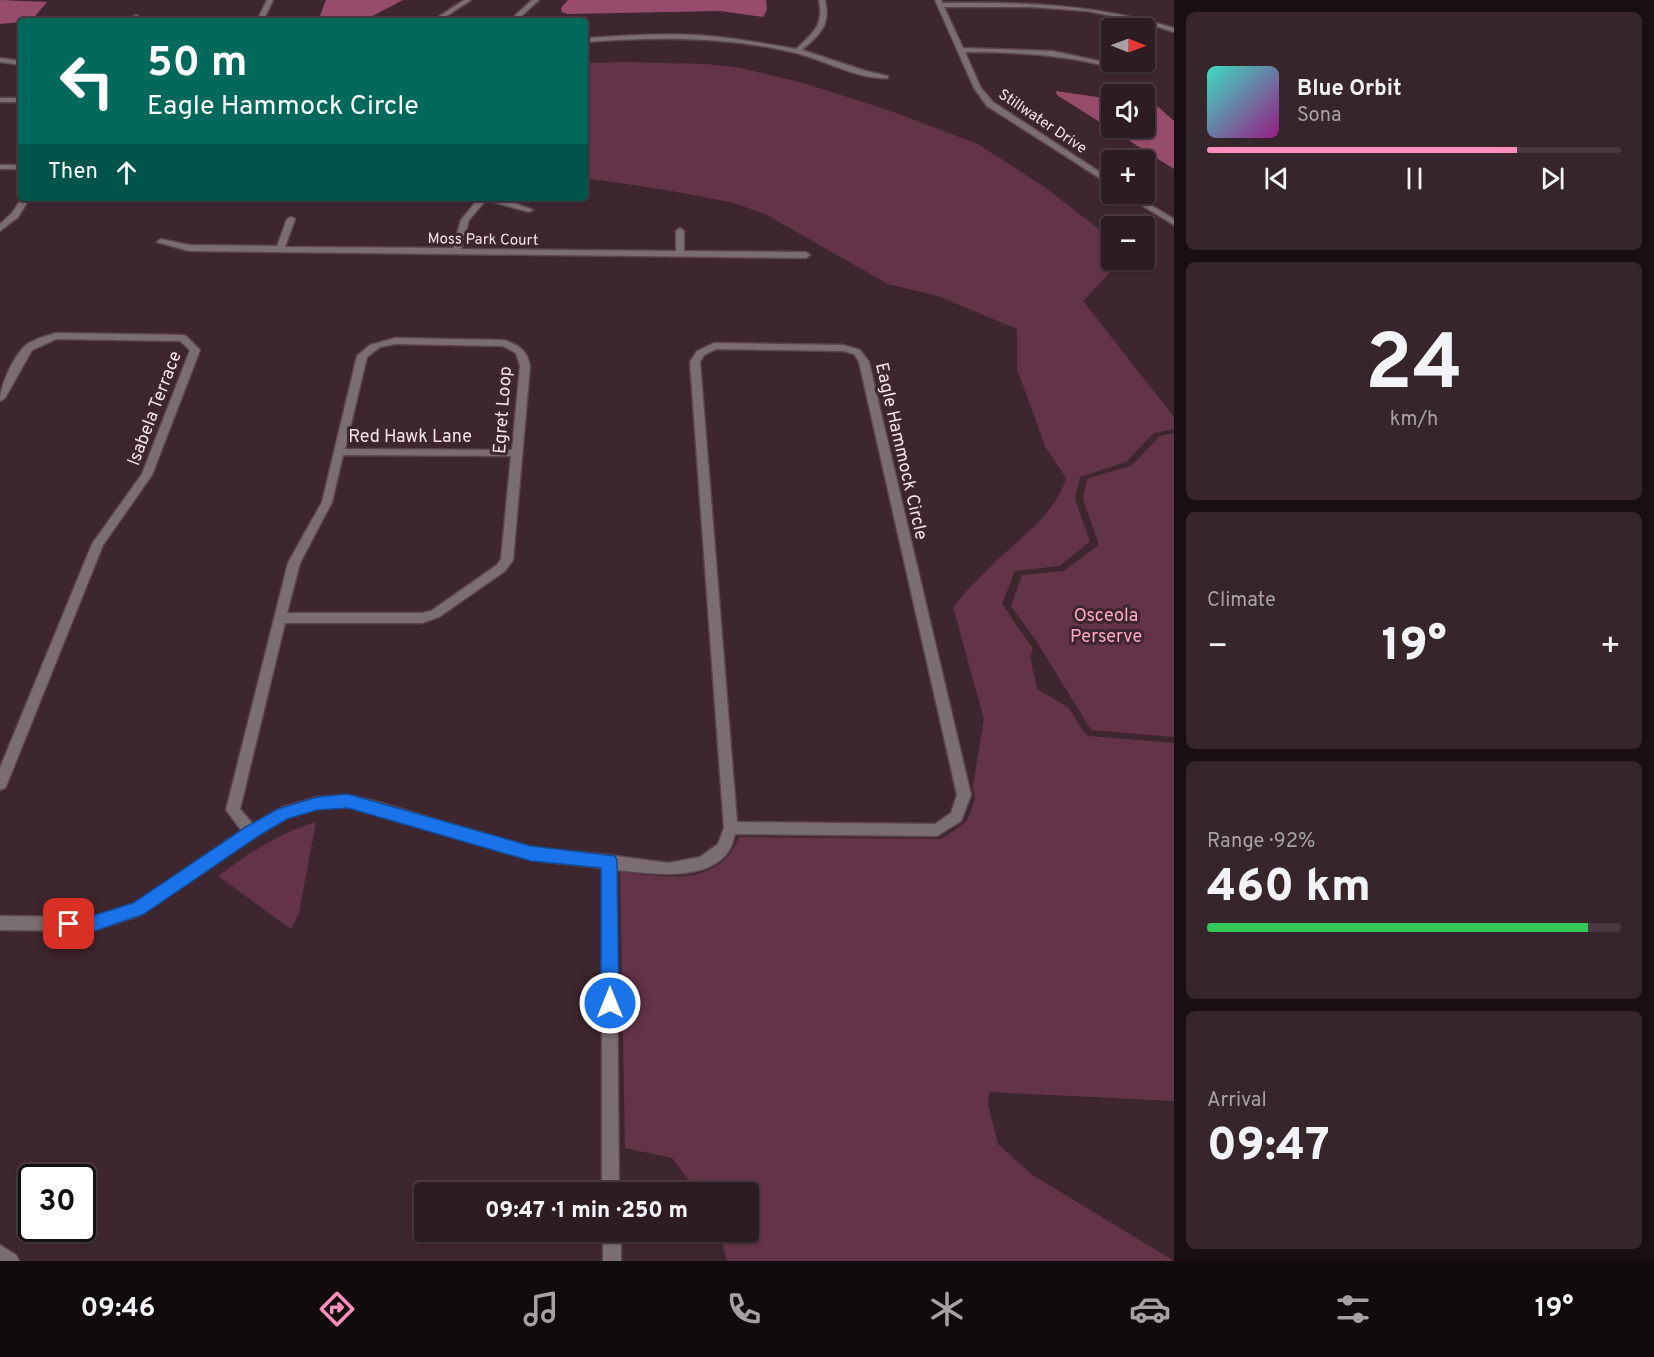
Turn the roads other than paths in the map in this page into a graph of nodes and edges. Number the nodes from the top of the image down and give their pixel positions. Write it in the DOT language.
graph roads {
  1 [pos="270,0"];
  2 [pos="468,0"];
  3 [pos="536,0"];
  4 [pos="822,0"];
  5 [pos="1040,2"];
  6 [pos="939,3"];
  7 [pos="261,18"];
  8 [pos="440,18"];
  9 [pos="515,18"];
  10 [pos="1174,30"];
  11 [pos="588,40"];
  12 [pos="962,50"];
  13 [pos="797,51"];
  14 [pos="0,60"];
  15 [pos="1101,62"];
  16 [pos="18,63"];
  17 [pos="886,77"];
  18 [pos="0,100"];
  19 [pos="18,100"];
  20 [pos="0,167"];
  21 [pos="18,167"];
  22 [pos="1101,177"];
  23 [pos="24,201"];
  24 [pos="482,201"];
  25 [pos="496,201"];
  26 [pos="1143,204"];
  27 [pos="529,210"];
  28 [pos="291,219"];
  29 [pos="1174,223"];
  30 [pos="0,228"];
  31 [pos="680,231"];
  32 [pos="161,242"];
  33 [pos="280,249"];
  34 [pos="456,252"];
  35 [pos="680,254"];
  36 [pos="806,255"];
  37 [pos="0,398"];
  38 [pos="338,452"];
  39 [pos="517,453"];
  40 [pos="279,618"];
  41 [pos="0,784"];
  42 [pos="731,828"];
  43 [pos="251,832"];
  44 [pos="609,861"];
  45 [pos="0,922"];
  46 [pos="611,1182"];
  47 [pos="612,1242"];
  48 [pos="0,1254"];
  49 [pos="10,1261"];
  50 [pos="612,1261"];
  1 -- 7 [label="street"];
  2 -- 8 [label="street"];
  3 -- 9 [label="street"];
  4 -- 13 [label="street"];
  5 -- 6 [label="street, Stillwater Drive"];
  5 -- 10 [label="street, Stillwater Drive"];
  6 -- 12 [label="street, Stillwater Drive"];
  11 -- 13 [label="street"];
  12 -- 15 [label="street"];
  12 -- 22 [label="street, Stillwater Drive"];
  13 -- 17 [label="street"];
  14 -- 16 [label="street"];
  18 -- 19 [label="street"];
  20 -- 21 [label="street"];
  23 -- 30 [label="street"];
  24 -- 34 [label="street"];
  25 -- 27 [label="street"];
  26 -- 29 [label="street"];
  28 -- 33 [label="street"];
  31 -- 35 [label="street"];
  32 -- 33 [label="street, Moss Park Court"];
  33 -- 34 [label="street, Moss Park Court"];
  34 -- 35 [label="street, Moss Park Court"];
  35 -- 36 [label="street, Moss Park Court"];
  37 -- 41 [label="street, Isabela Terrace"];
  38 -- 39 [label="street, Red Hawk Lane"];
  38 -- 39 [label="street, Egret Loop"];
  38 -- 40 [label="street, Egret Loop"];
  39 -- 40 [label="street, Egret Loop"];
  40 -- 43 [label="street, Egret Loop"];
  42 -- 42 [label="street, Eagle Hammock Circle"];
  42 -- 44 [label="street"];
  43 -- 44 [label="street"];
  43 -- 45 [label="street"];
  44 -- 46 [label="street"];
  47 -- 50 [label="street"];
  48 -- 49 [label="street"];
}
